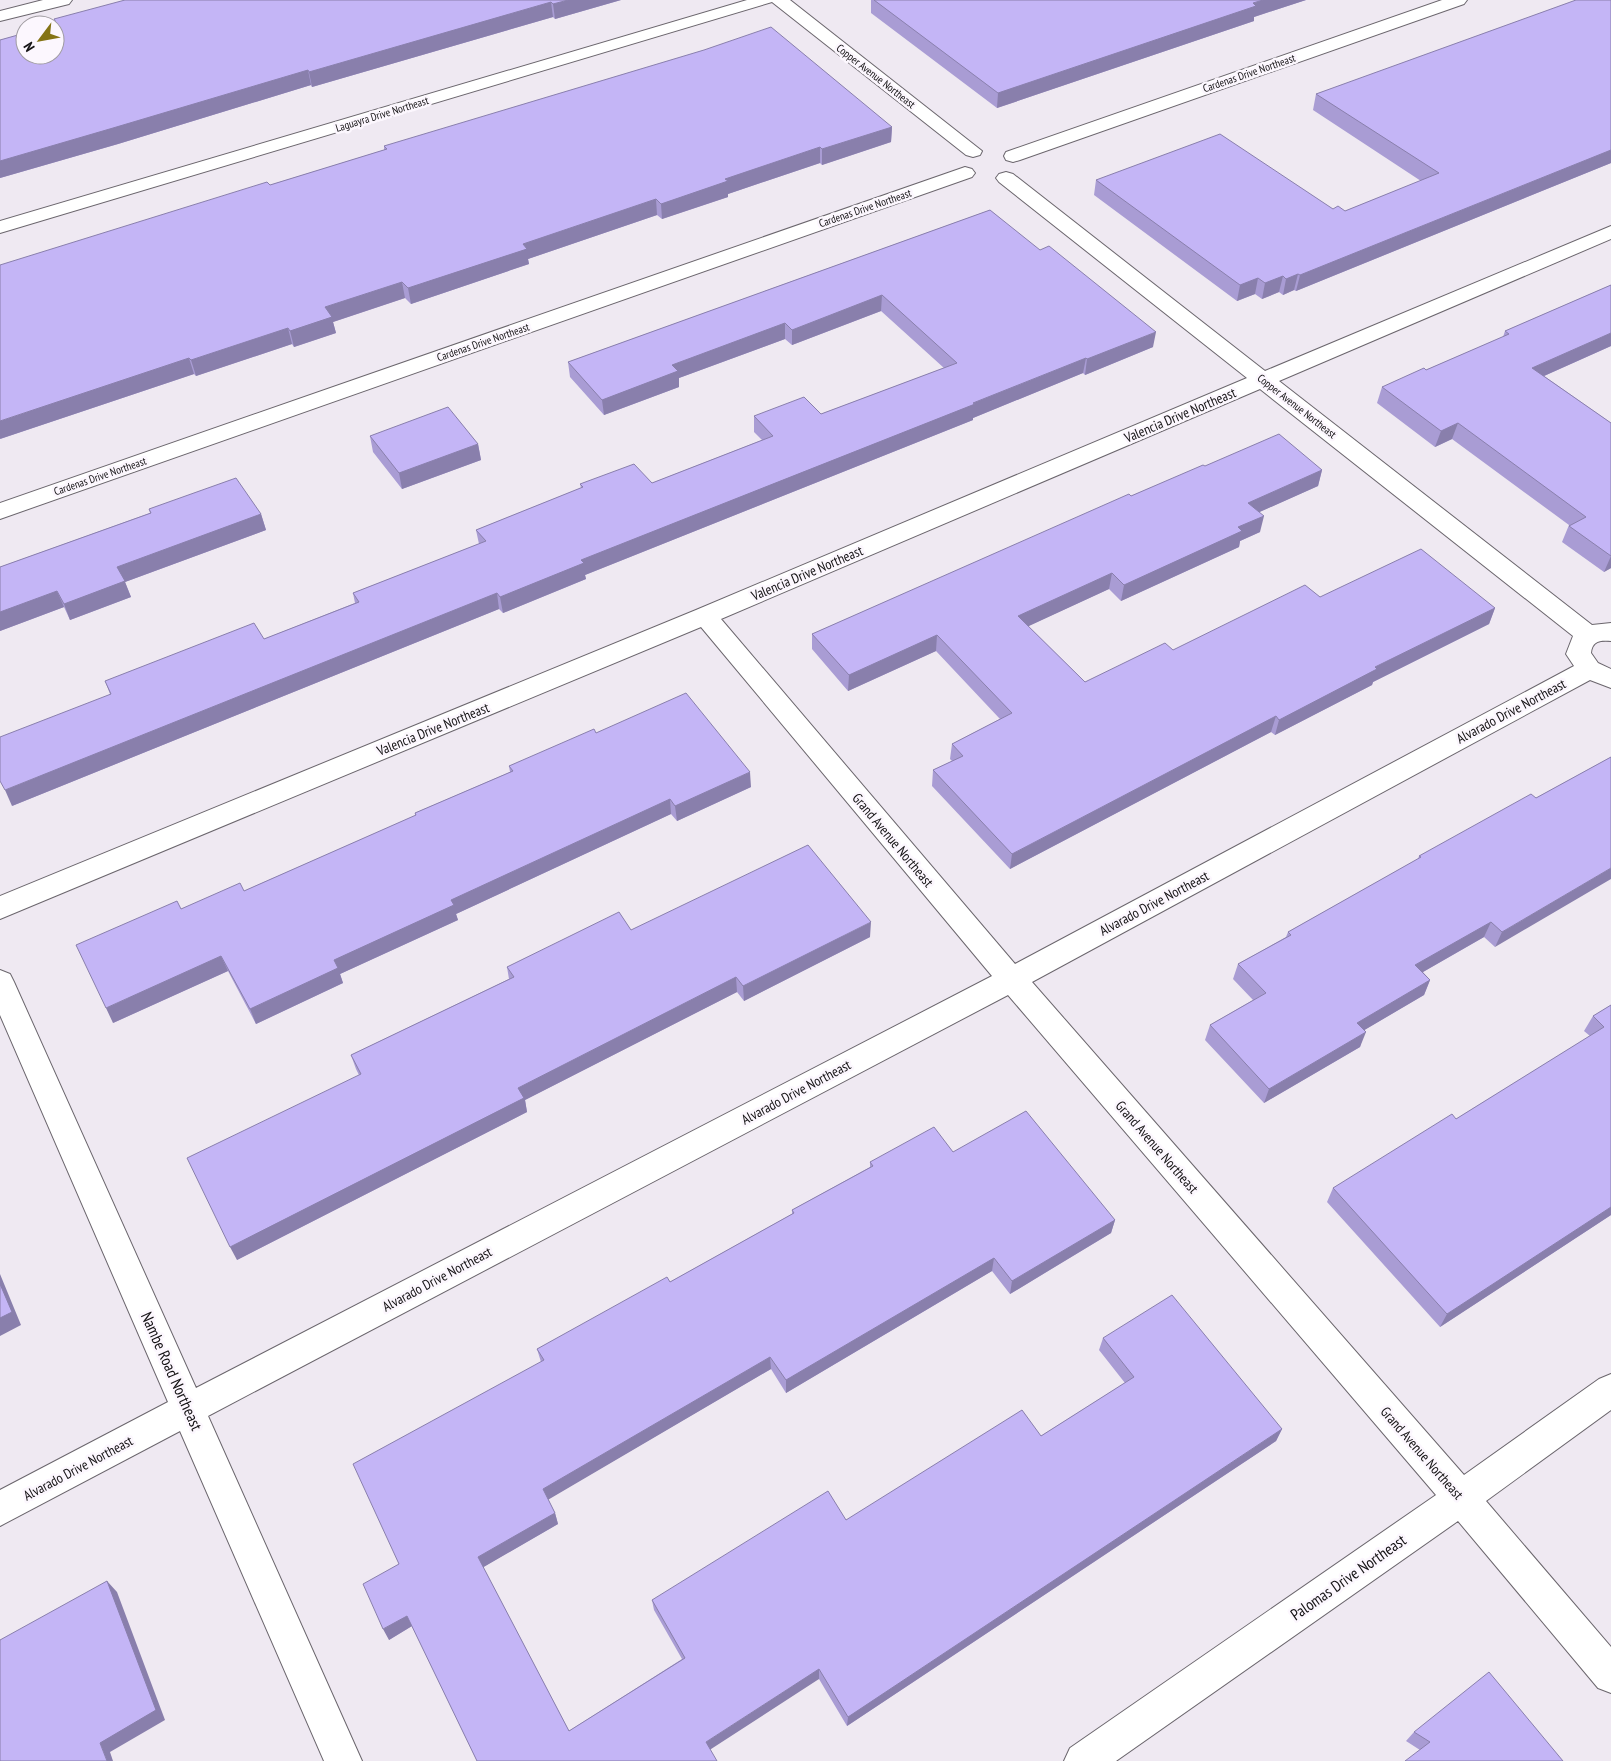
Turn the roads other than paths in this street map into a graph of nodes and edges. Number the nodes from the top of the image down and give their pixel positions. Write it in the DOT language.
graph roads {
  1 [pos="63,0"];
  2 [pos="765,0"];
  3 [pos="779,0"];
  4 [pos="1458,0"];
  5 [pos="0,16"];
  6 [pos="994,152"];
  7 [pos="985,178"];
  8 [pos="0,227"];
  9 [pos="1611,232"];
  10 [pos="1263,380"];
  11 [pos="0,511"];
  12 [pos="705,616"];
  13 [pos="1599,633"];
  14 [pos="1600,674"];
  15 [pos="0,908"];
  16 [pos="1012,979"];
  17 [pos="0,982"];
  18 [pos="1611,1390"];
  19 [pos="188,1409"];
  20 [pos="1461,1498"];
  21 [pos="0,1510"];
  22 [pos="1611,1675"];
  23 [pos="342,1761"];
  24 [pos="1083,1761"];
  1 -- 5 [label="street"];
  2 -- 8 [label="street, Laguayra Drive Northeast"];
  3 -- 6 [label="street, Copper Avenue Northeast"];
  4 -- 6 [label="street, Cardenas Drive Northeast"];
  6 -- 7 [label="street"];
  6 -- 7 [label="street"];
  7 -- 10 [label="street, Copper Avenue Northeast"];
  7 -- 11 [label="street, Cardenas Drive Northeast"];
  9 -- 10 [label="street, Valencia Drive Northeast"];
  10 -- 12 [label="street, Valencia Drive Northeast"];
  10 -- 13 [label="street, Copper Avenue Northeast"];
  12 -- 15 [label="street, Valencia Drive Northeast"];
  12 -- 16 [label="street, Grand Avenue Northeast"];
  13 -- 14 [label="street"];
  14 -- 16 [label="street, Alvarado Drive Northeast"];
  16 -- 19 [label="street, Alvarado Drive Northeast"];
  16 -- 20 [label="street, Grand Avenue Northeast"];
  17 -- 19 [label="street, Nambe Road Northeast"];
  18 -- 20 [label="street, Palomas Drive Northeast"];
  19 -- 21 [label="street, Alvarado Drive Northeast"];
  19 -- 23 [label="street, Nambe Road Northeast"];
  20 -- 22 [label="street, Grand Avenue Northeast"];
  20 -- 24 [label="street, Palomas Drive Northeast"];
}
